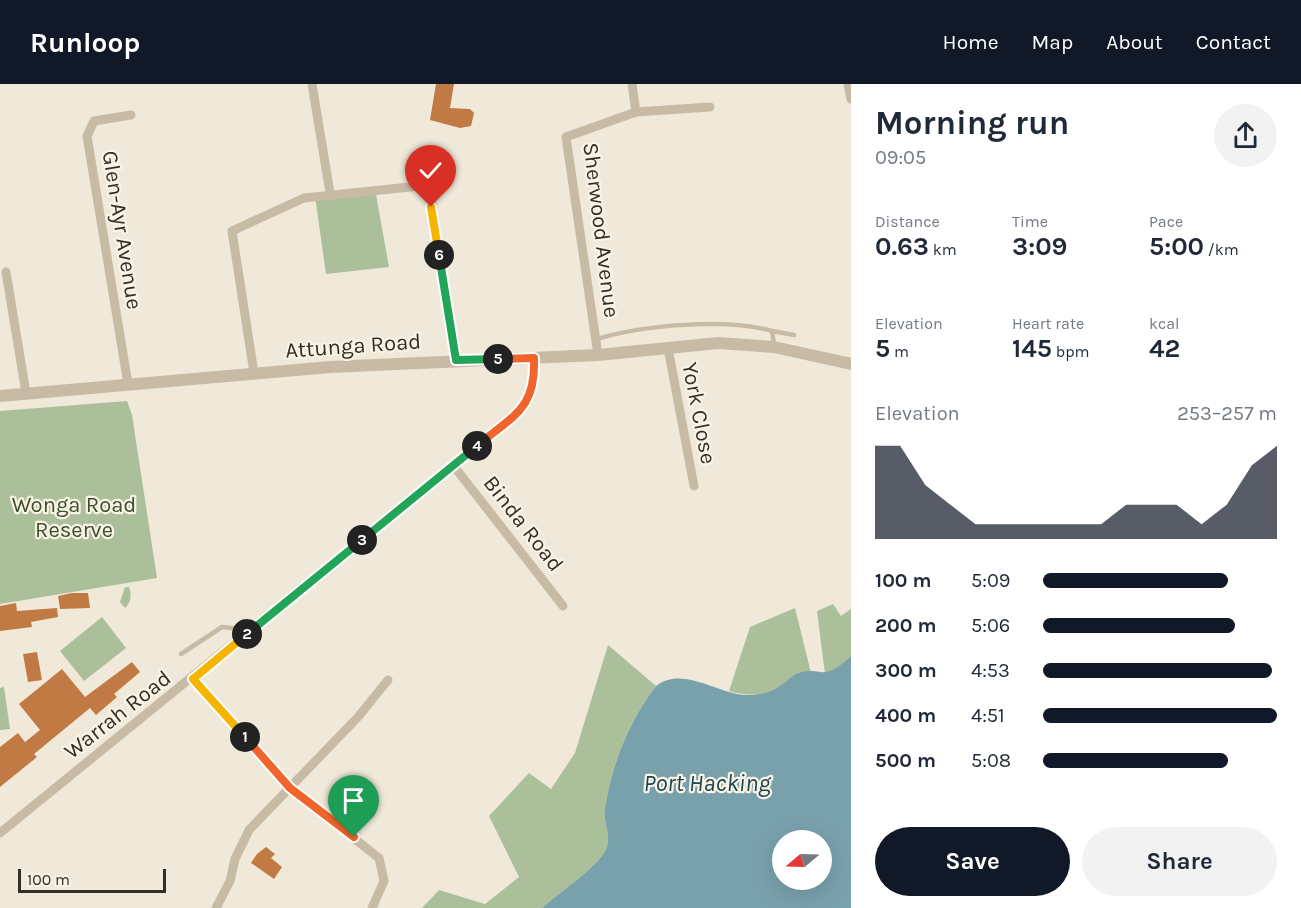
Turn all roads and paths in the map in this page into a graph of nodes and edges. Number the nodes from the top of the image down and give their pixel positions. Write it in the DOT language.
graph roads {
  1 [pos="312,84"];
  2 [pos="632,84"];
  3 [pos="848,84"];
  4 [pos="851,99"];
  5 [pos="710,107"];
  6 [pos="636,112"];
  7 [pos="131,115"];
  8 [pos="330,193"];
  9 [pos="6,272"];
  10 [pos="772,331"];
  11 [pos="794,335"];
  12 [pos="597,339"];
  13 [pos="774,347"];
  14 [pos="668,348"];
  15 [pos="598,355"];
  16 [pos="534,358"];
  17 [pos="456,360"];
  18 [pos="851,364"];
  19 [pos="254,373"];
  20 [pos="128,384"];
  21 [pos="26,393"];
  22 [pos="0,396"];
  23 [pos="453,465"];
  24 [pos="694,486"];
  25 [pos="563,606"];
  26 [pos="246,635"];
  27 [pos="181,654"];
  28 [pos="193,679"];
  29 [pos="388,680"];
  30 [pos="290,788"];
  31 [pos="0,833"];
  32 [pos="216,908"];
  33 [pos="372,908"];
  1 -- 8 [label="street"];
  2 -- 6 [label="street"];
  3 -- 4 [label="street"];
  5 -- 6 [label="street"];
  6 -- 12 [label="street, Sherwood Avenue"];
  7 -- 20 [label="street, Glen-Ayr Avenue"];
  8 -- 17 [label="street"];
  8 -- 19 [label="street"];
  9 -- 21 [label="street"];
  10 -- 11 [label="lane"];
  10 -- 12 [label="lane"];
  10 -- 13 [label="lane"];
  12 -- 15 [label="street, Sherwood Avenue"];
  13 -- 14 [label="street, Attunga Road"];
  13 -- 18 [label="street, Attunga Road"];
  14 -- 15 [label="street, Attunga Road"];
  14 -- 24 [label="street, York Close"];
  15 -- 16 [label="street, Attunga Road"];
  16 -- 17 [label="street, Attunga Road"];
  16 -- 23 [label="street, Warrah Road"];
  17 -- 19 [label="street, Attunga Road"];
  19 -- 20 [label="street, Attunga Road"];
  20 -- 21 [label="street, Attunga Road"];
  21 -- 22 [label="street, Attunga Road"];
  23 -- 25 [label="street, Binda Road"];
  23 -- 26 [label="street, Warrah Road"];
  26 -- 27 [label="lane"];
  26 -- 28 [label="street, Warrah Road"];
  28 -- 30 [label="street"];
  28 -- 31 [label="street, Warrah Road"];
  29 -- 30 [label="street"];
  30 -- 32 [label="street"];
  30 -- 33 [label="street"];
}
